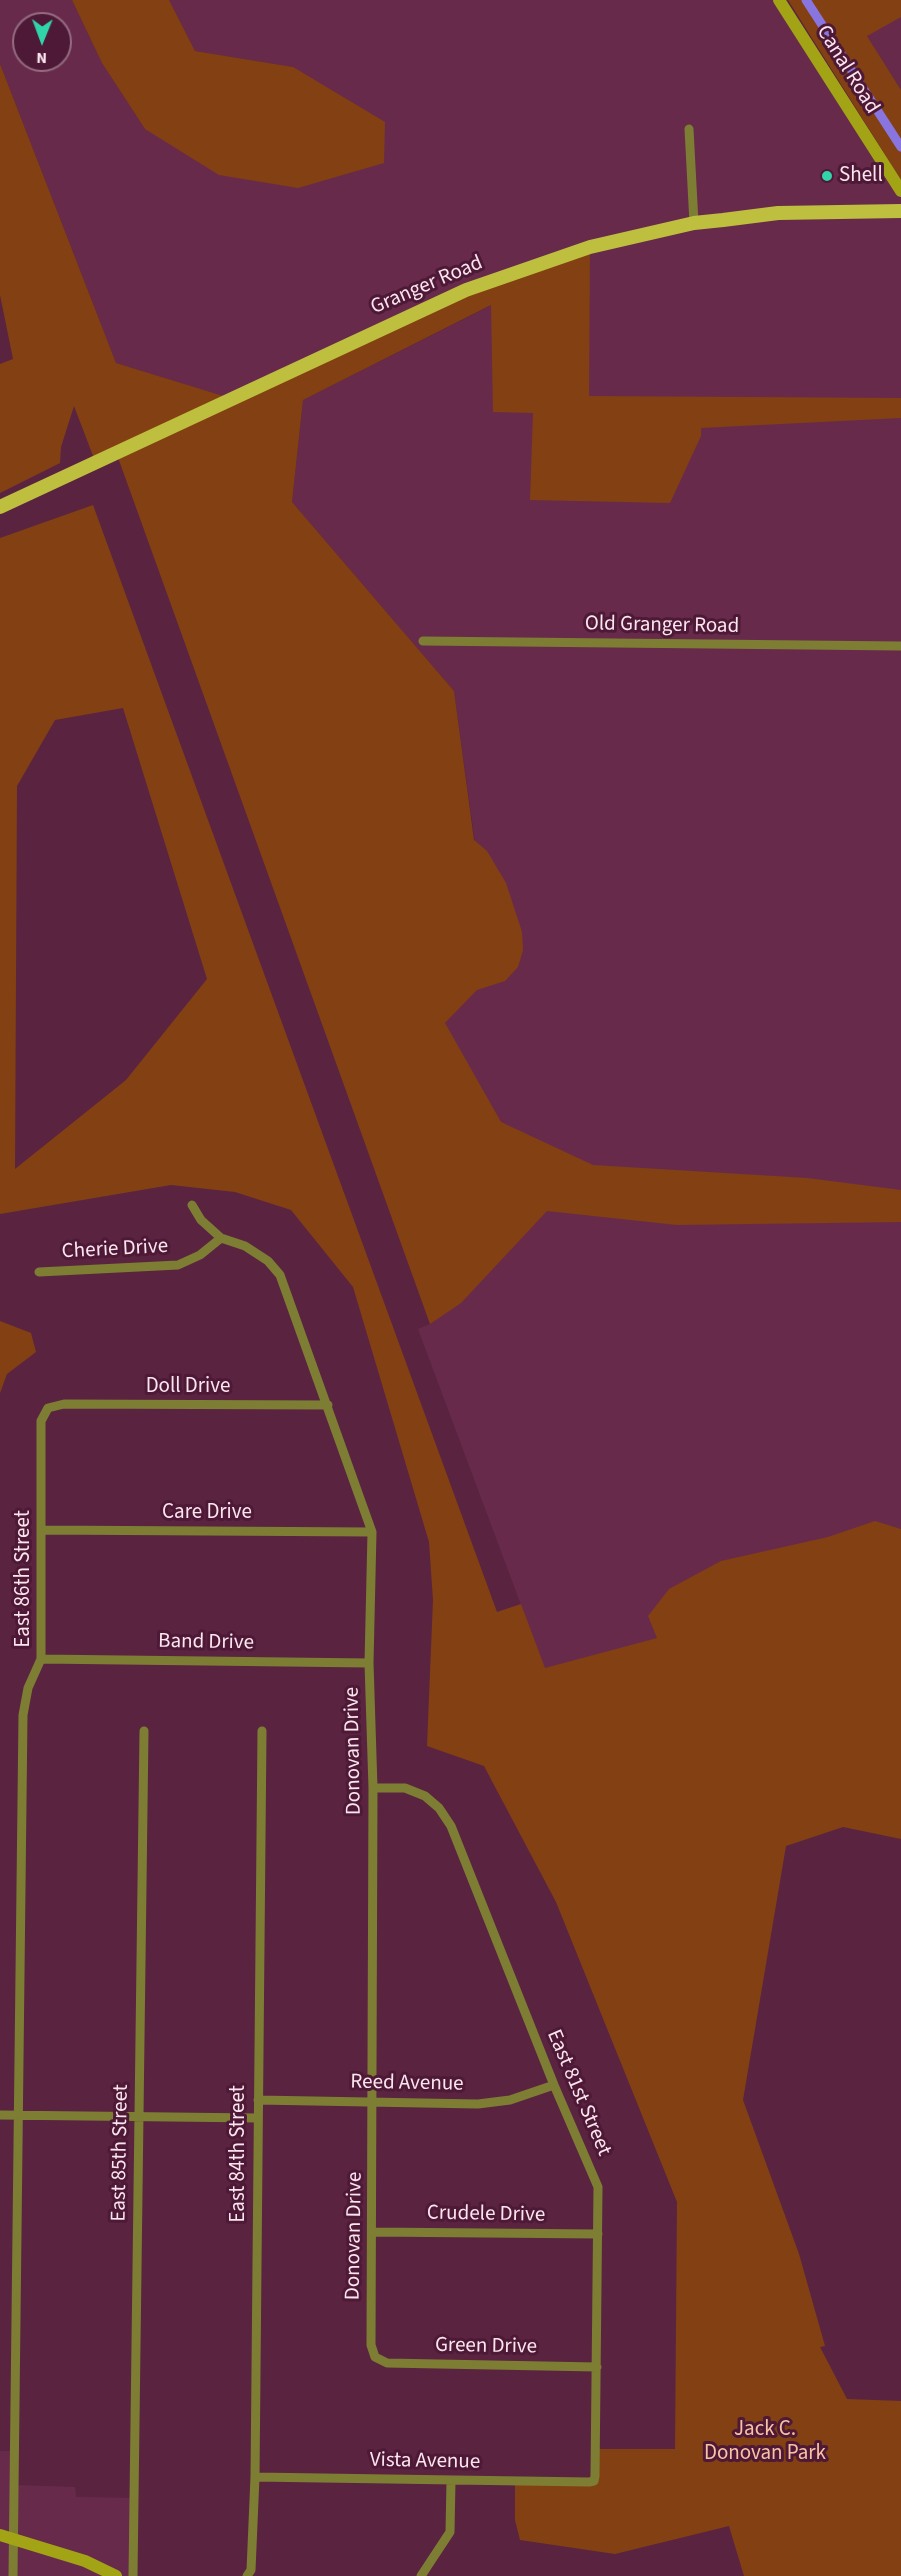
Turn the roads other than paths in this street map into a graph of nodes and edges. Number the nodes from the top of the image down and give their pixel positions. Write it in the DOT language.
graph roads {
  1 [pos="779,0"];
  2 [pos="689,129"];
  3 [pos="901,191"];
  4 [pos="901,212"];
  5 [pos="694,223"];
  6 [pos="0,507"];
  7 [pos="423,641"];
  8 [pos="901,646"];
  9 [pos="192,1205"];
  10 [pos="221,1238"];
  11 [pos="39,1272"];
  12 [pos="328,1405"];
  13 [pos="48,1408"];
  14 [pos="42,1530"];
  15 [pos="372,1532"];
  16 [pos="41,1659"];
  17 [pos="369,1663"];
  18 [pos="144,1731"];
  19 [pos="262,1731"];
  20 [pos="373,1788"];
  21 [pos="554,2085"];
  22 [pos="258,2100"];
  23 [pos="374,2102"];
  24 [pos="0,2115"];
  25 [pos="17,2116"];
  26 [pos="139,2118"];
  27 [pos="257,2118"];
  28 [pos="373,2232"];
  29 [pos="598,2234"];
  30 [pos="375,2357"];
  31 [pos="597,2367"];
  32 [pos="255,2476"];
  33 [pos="451,2481"];
  34 [pos="594,2481"];
  35 [pos="0,2535"];
  36 [pos="14,2538"];
  37 [pos="13,2576"];
  38 [pos="116,2576"];
  39 [pos="133,2576"];
  40 [pos="247,2576"];
  41 [pos="421,2576"];
  1 -- 3 [label="street, Canal Road"];
  2 -- 5 [label="street"];
  4 -- 5 [label="main road, Granger Road"];
  5 -- 6 [label="main road, Granger Road"];
  7 -- 8 [label="street, Old Granger Road"];
  9 -- 10 [label="street, Donovan Drive"];
  10 -- 11 [label="street, Cherie Drive"];
  10 -- 12 [label="street, Donovan Drive"];
  12 -- 13 [label="street, Doll Drive"];
  12 -- 15 [label="street, Donovan Drive"];
  13 -- 14 [label="street, East 86th Street"];
  14 -- 15 [label="street, Care Drive"];
  14 -- 16 [label="street, East 86th Street"];
  15 -- 17 [label="street, Donovan Drive"];
  16 -- 17 [label="street, Band Drive"];
  16 -- 25 [label="street, East 86th Street"];
  17 -- 20 [label="street, Donovan Drive"];
  18 -- 26 [label="street, East 85th Street"];
  19 -- 22 [label="street, East 84th Street"];
  20 -- 21 [label="street, East 81st Street"];
  20 -- 23 [label="street, Donovan Drive"];
  21 -- 23 [label="street, Reed Avenue"];
  21 -- 29 [label="street, East 81st Street"];
  22 -- 23 [label="street, Reed Avenue"];
  22 -- 27 [label="street, East 84th Street"];
  23 -- 28 [label="street, Donovan Drive"];
  24 -- 25 [label="street"];
  25 -- 26 [label="street"];
  25 -- 36 [label="street, East 86th Street"];
  26 -- 27 [label="street"];
  26 -- 39 [label="street, East 85th Street"];
  27 -- 32 [label="street, East 84th Street"];
  28 -- 29 [label="street, Crudele Drive"];
  28 -- 30 [label="street, Donovan Drive"];
  29 -- 31 [label="street, East 81st Street"];
  30 -- 31 [label="street, Green Drive"];
  31 -- 34 [label="street, East 81st Street"];
  32 -- 33 [label="street, Vista Avenue"];
  32 -- 40 [label="street, East 84th Street"];
  33 -- 34 [label="street, Vista Avenue"];
  33 -- 41 [label="street"];
  35 -- 36 [label="street"];
  36 -- 37 [label="street, East 86th Street"];
  36 -- 38 [label="street"];
}
